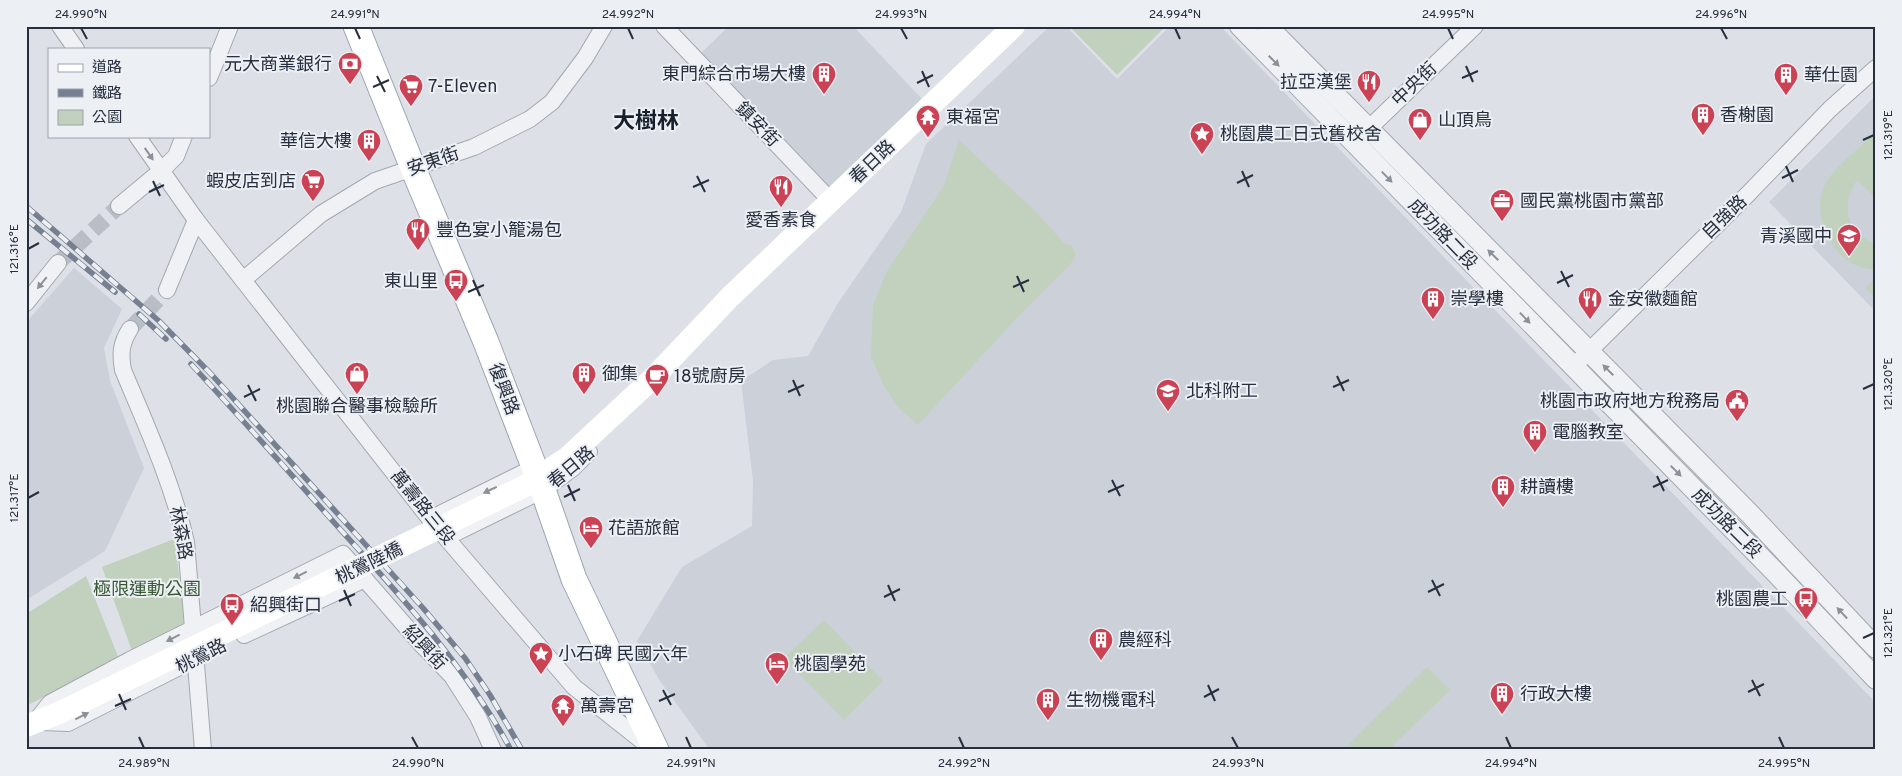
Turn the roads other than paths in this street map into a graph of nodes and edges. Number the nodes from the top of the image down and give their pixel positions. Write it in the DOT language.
graph roads {
  1 [pos="60,26"];
  2 [pos="230,26"];
  3 [pos="356,26"];
  4 [pos="604,26"];
  5 [pos="664,26"];
  6 [pos="1014,26"];
  7 [pos="1240,26"];
  8 [pos="1267,26"];
  9 [pos="1475,26"];
  10 [pos="75,48"];
  11 [pos="1876,68"];
  12 [pos="210,76"];
  13 [pos="1361,136"];
  14 [pos="138,138"];
  15 [pos="183,138"];
  16 [pos="412,168"];
  17 [pos="161,171"];
  18 [pos="831,201"];
  19 [pos="119,206"];
  20 [pos="194,217"];
  21 [pos="58,263"];
  22 [pos="243,280"];
  23 [pos="167,290"];
  24 [pos="730,297"];
  25 [pos="26,303"];
  26 [pos="130,329"];
  27 [pos="1589,351"];
  28 [pos="1573,367"];
  29 [pos="653,378"];
  30 [pos="1670,432"];
  31 [pos="1654,449"];
  32 [pos="539,479"];
  33 [pos="1732,495"];
  34 [pos="1716,511"];
  35 [pos="430,519"];
  36 [pos="447,537"];
  37 [pos="344,554"];
  38 [pos="365,579"];
  39 [pos="216,616"];
  40 [pos="193,628"];
  41 [pos="227,643"];
  42 [pos="1876,648"];
  43 [pos="196,658"];
  44 [pos="1876,679"];
  45 [pos="29,720"];
  46 [pos="204,750"];
  47 [pos="493,750"];
  48 [pos="655,750"];
  1 -- 10 [label="street"];
  2 -- 12 [label="street"];
  3 -- 16 [label="main road, 復興路"];
  4 -- 16 [label="street, 安東街"];
  5 -- 18 [label="street, 鎮安街"];
  6 -- 18 [label="main road, 春日路"];
  7 -- 13 [label="street, 成功路二段, one-way"];
  8 -- 13 [label="street, 成功路二段"];
  9 -- 13 [label="street, 中央街"];
  11 -- 27 [label="street, 自強路"];
  27 -- 13 [label="street, 成功路二段, one-way"];
  13 -- 28 [label="street, 成功路二段, one-way"];
  14 -- 17 [label="street, one-way"];
  15 -- 17 [label="street"];
  16 -- 22 [label="street, 安東街"];
  16 -- 32 [label="main road, 復興路"];
  17 -- 19 [label="street"];
  17 -- 20 [label="street"];
  18 -- 24 [label="main road, 春日路"];
  20 -- 22 [label="street, 萬壽路三段"];
  20 -- 23 [label="street"];
  21 -- 25 [label="street, one-way"];
  22 -- 35 [label="street, 萬壽路三段"];
  24 -- 29 [label="main road, 春日路"];
  24 -- 32 [label="street, 春日路"];
  24 -- 32 [label="street, 春日路"];
  26 -- 40 [label="street, 林森路"];
  27 -- 28 [label="street, 自強路"];
  30 -- 27 [label="street, 成功路二段, one-way"];
  28 -- 31 [label="street, 成功路二段"];
  29 -- 45 [label="main road, 桃鶯陸橋, bridge"];
  30 -- 31 [label="street"];
  30 -- 33 [label="street, 成功路二段"];
  31 -- 34 [label="street, 成功路二段, one-way"];
  32 -- 35 [label="street, 春日路, one-way"];
  32 -- 36 [label="street, 春日路"];
  32 -- 48 [label="main road, 復興路"];
  33 -- 34 [label="street"];
  42 -- 33 [label="street, 成功路二段, one-way"];
  34 -- 44 [label="street, 成功路二段"];
  35 -- 36 [label="street, 萬壽路三段"];
  36 -- 48 [label="street, 萬壽路三段"];
  37 -- 38 [label="street, 紹興街"];
  37 -- 39 [label="street, 桃鶯路, one-way"];
  38 -- 41 [label="street, 桃鶯路"];
  38 -- 47 [label="street, 紹興街"];
  39 -- 40 [label="street, 桃鶯路"];
  39 -- 41 [label="street"];
  40 -- 43 [label="street, 林森路"];
  40 -- 45 [label="street, 桃鶯路, one-way"];
  41 -- 43 [label="street, 桃鶯路"];
  45 -- 43 [label="street, 桃鶯路, one-way"];
  43 -- 46 [label="street, 林森路"];
}
